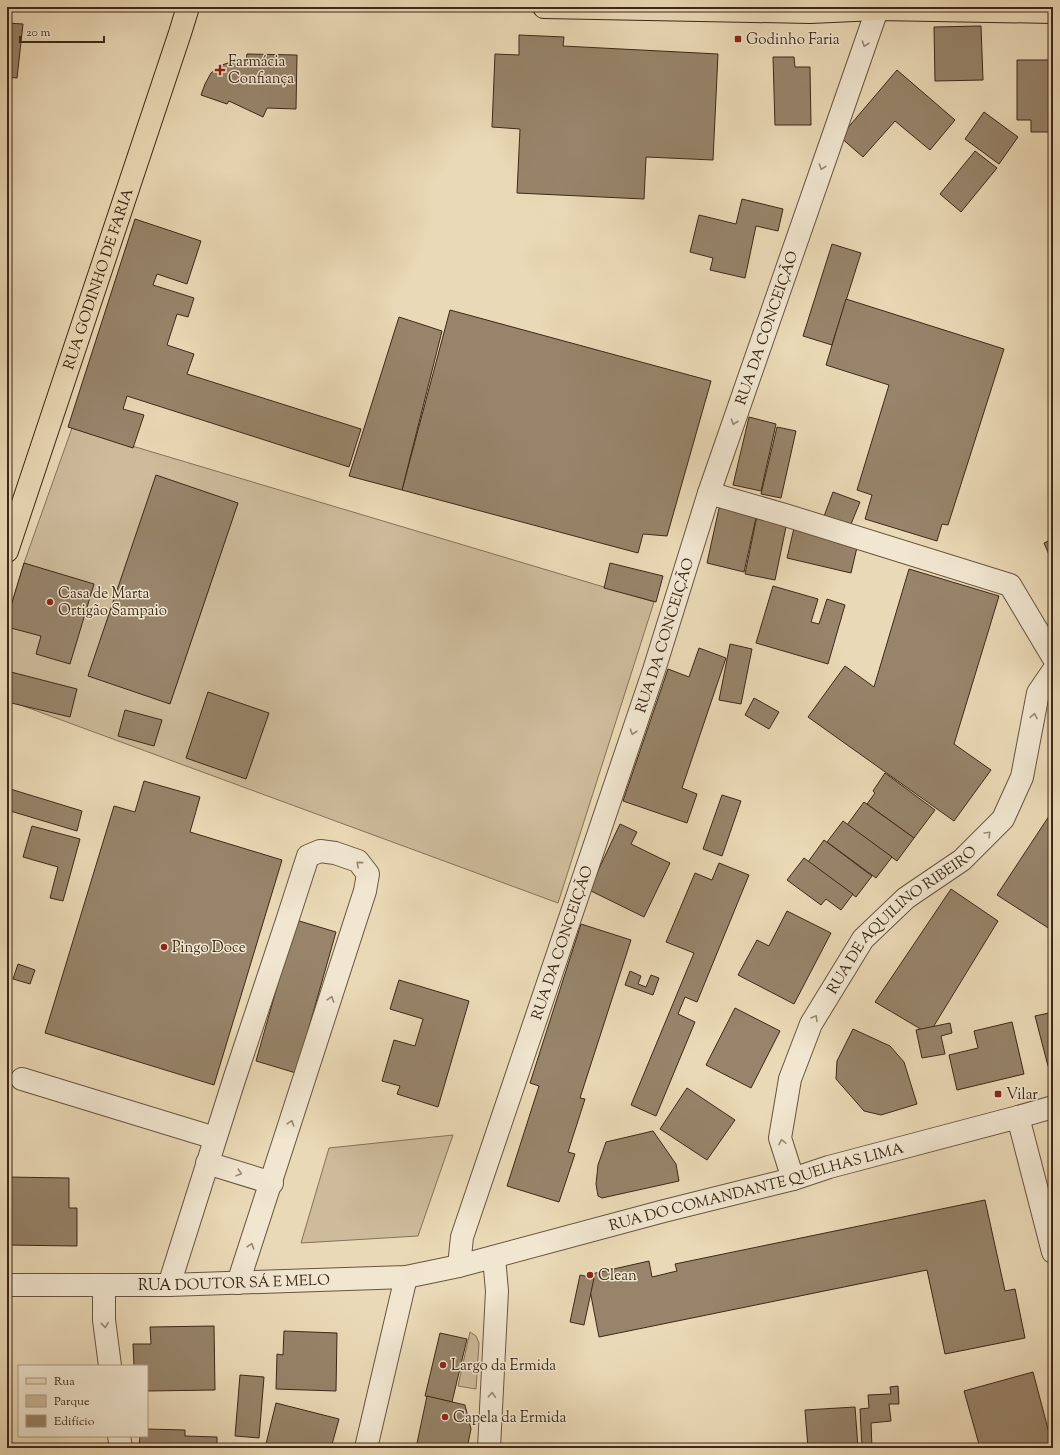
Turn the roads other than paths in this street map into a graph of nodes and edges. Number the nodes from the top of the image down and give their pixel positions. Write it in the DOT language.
graph roads {
  1 [pos="188,7"];
  2 [pos="544,7"];
  3 [pos="878,8"];
  4 [pos="1053,12"];
  5 [pos="709,493"];
  6 [pos="7,551"];
  7 [pos="1053,657"];
  8 [pos="1053,671"];
  9 [pos="22,1079"];
  10 [pos="1053,1107"];
  11 [pos="1018,1117"];
  12 [pos="215,1138"];
  13 [pos="207,1163"];
  14 [pos="793,1179"];
  15 [pos="272,1183"];
  16 [pos="1053,1252"];
  17 [pos="494,1257"];
  18 [pos="460,1266"];
  19 [pos="406,1277"];
  20 [pos="238,1283"];
  21 [pos="7,1285"];
  22 [pos="169,1285"];
  23 [pos="104,1286"];
  24 [pos="110,1365"];
  25 [pos="119,1437"];
  26 [pos="121,1448"];
  27 [pos="366,1448"];
  28 [pos="489,1448"];
  1 -- 6 [label="main road, RUA GODINHO DE FARIA"];
  2 -- 3 [label="main road"];
  3 -- 4 [label="main road"];
  3 -- 5 [label="street, RUA DA CONCEIÇÃO, one-way"];
  5 -- 7 [label="street"];
  5 -- 18 [label="street, RUA DA CONCEIÇÃO, one-way"];
  14 -- 8 [label="street, RUA DE AQUILINO RIBEIRO, one-way"];
  9 -- 12 [label="street"];
  10 -- 11 [label="street, RUA DO COMANDANTE QUELHAS LIMA"];
  11 -- 14 [label="street, RUA DO COMANDANTE QUELHAS LIMA"];
  11 -- 16 [label="street"];
  12 -- 13 [label="street"];
  15 -- 12 [label="street, one-way"];
  13 -- 15 [label="street, one-way"];
  13 -- 22 [label="street"];
  14 -- 17 [label="street, RUA DO COMANDANTE QUELHAS LIMA"];
  20 -- 15 [label="street, one-way"];
  17 -- 18 [label="street, RUA DO COMANDANTE QUELHAS LIMA"];
  28 -- 17 [label="street, one-way"];
  18 -- 19 [label="street, RUA DOUTOR SÁ E MELO"];
  19 -- 20 [label="street, RUA DOUTOR SÁ E MELO"];
  19 -- 27 [label="street"];
  20 -- 22 [label="street, RUA DOUTOR SÁ E MELO"];
  21 -- 23 [label="street, RUA DOUTOR SÁ E MELO"];
  22 -- 23 [label="street, RUA DOUTOR SÁ E MELO"];
  23 -- 24 [label="street, one-way"];
  25 -- 26 [label="street"];
}
